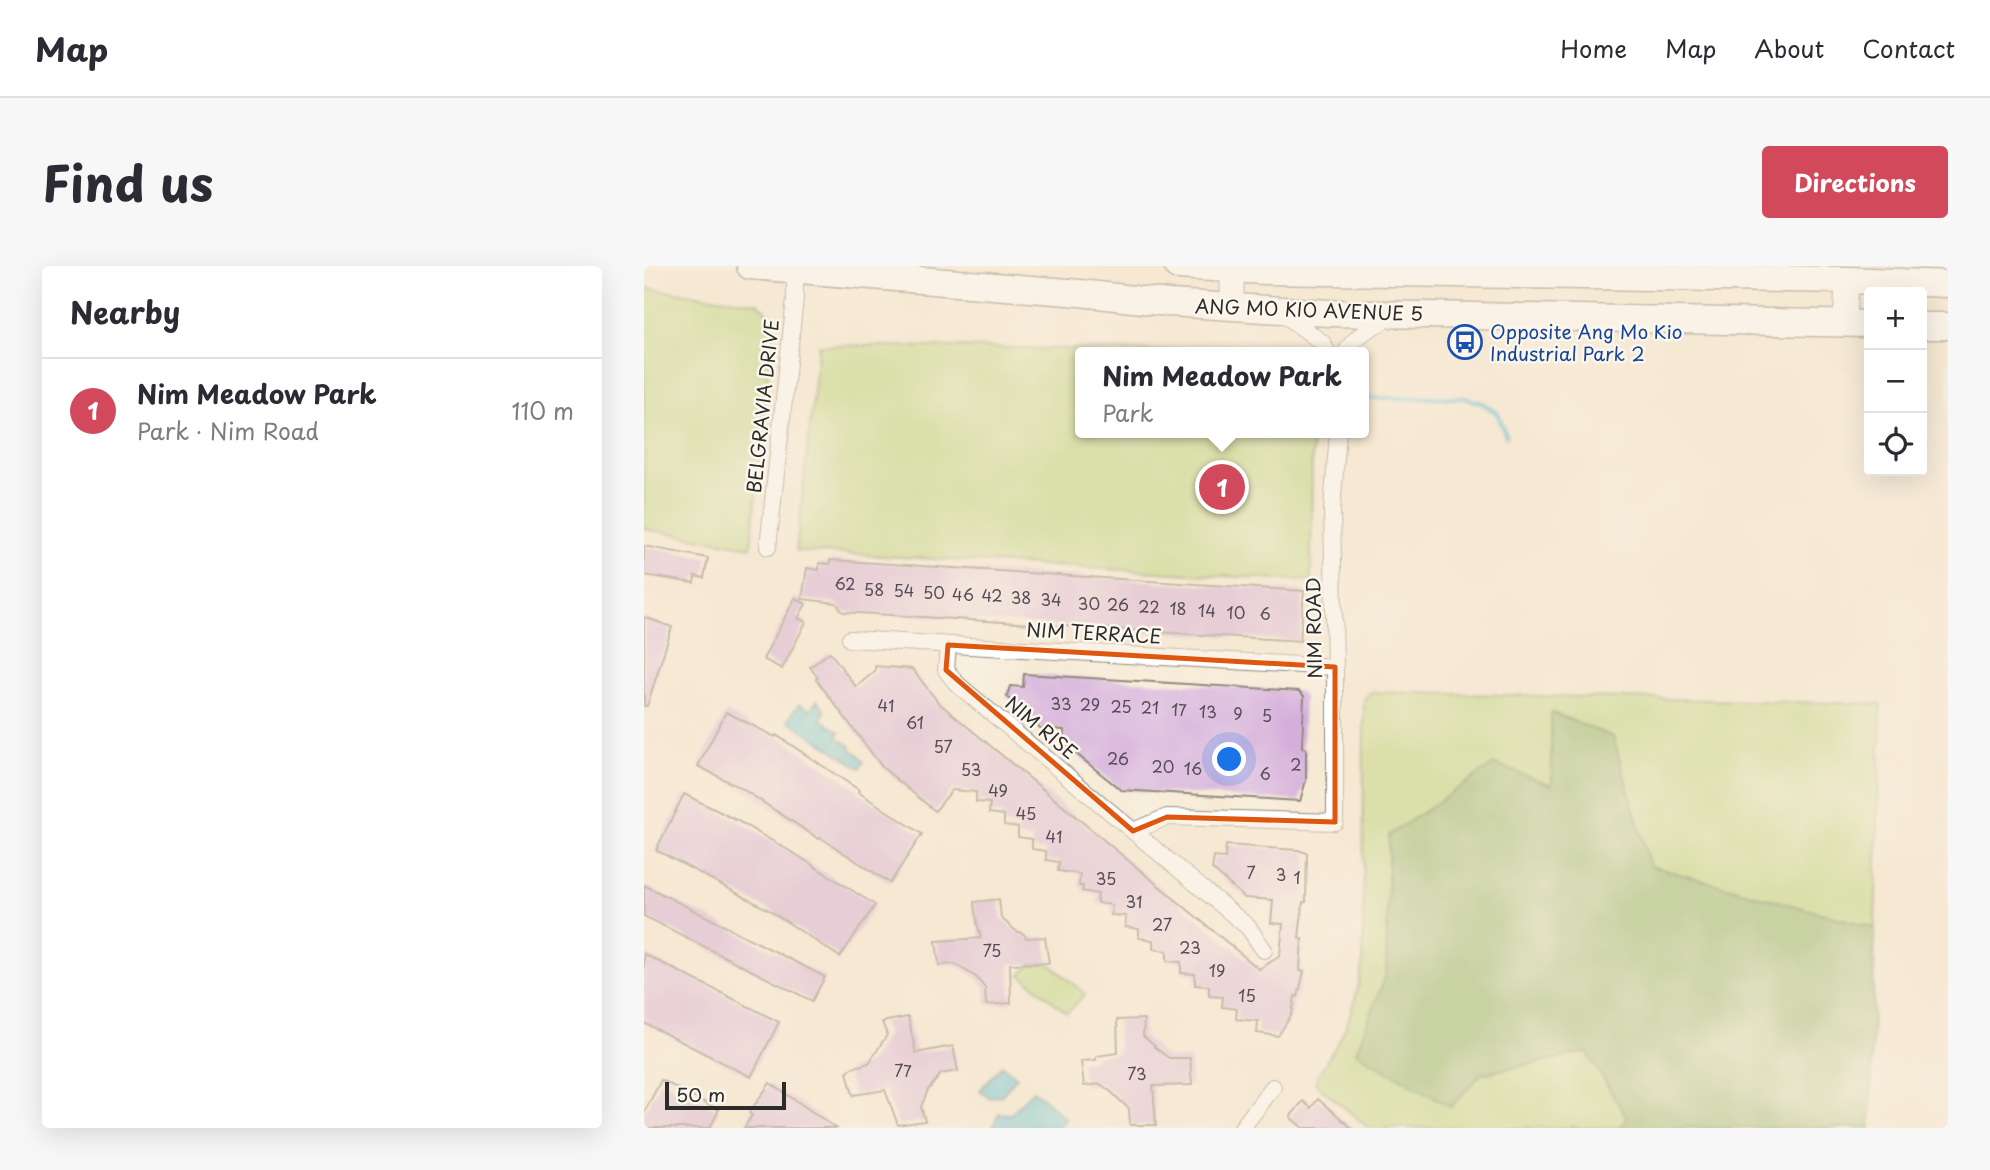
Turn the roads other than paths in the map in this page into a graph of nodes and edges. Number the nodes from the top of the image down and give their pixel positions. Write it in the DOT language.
graph roads {
  1 [pos="750,266"];
  2 [pos="1178,266"];
  3 [pos="1938,266"];
  4 [pos="1232,268"];
  5 [pos="795,270"];
  6 [pos="1948,277"];
  7 [pos="1847,280"];
  8 [pos="1884,280"];
  9 [pos="1916,280"];
  10 [pos="1948,284"];
  11 [pos="1232,307"];
  12 [pos="1279,310"];
  13 [pos="1395,314"];
  14 [pos="1857,324"];
  15 [pos="1927,326"];
  16 [pos="1948,326"];
  17 [pos="1325,347"];
  18 [pos="1350,347"];
  19 [pos="1338,438"];
  20 [pos="768,547"];
  21 [pos="850,639"];
  22 [pos="948,645"];
  23 [pos="1335,667"];
  24 [pos="1133,831"];
  25 [pos="1264,950"];
  26 [pos="1272,1087"];
  27 [pos="1242,1128"];
  1 -- 5 [label="main road, ANG MO KIO AVENUE 5"];
  2 -- 4 [label="main road, ANG MO KIO AVENUE 5"];
  3 -- 6 [label="street"];
  4 -- 7 [label="main road, ANG MO KIO AVENUE 5"];
  4 -- 11 [label="street"];
  5 -- 11 [label="main road, ANG MO KIO AVENUE 5"];
  5 -- 20 [label="street, BELGRAVIA DRIVE"];
  7 -- 8 [label="main road, ANG MO KIO AVENUE 5"];
  7 -- 14 [label="street"];
  8 -- 9 [label="main road, ANG MO KIO AVENUE 5"];
  9 -- 10 [label="main road, ANG MO KIO AVENUE 5"];
  11 -- 12 [label="main road, ANG MO KIO AVENUE 5"];
  12 -- 13 [label="main road, ANG MO KIO AVENUE 5"];
  12 -- 17 [label="street"];
  13 -- 14 [label="main road, ANG MO KIO AVENUE 5"];
  13 -- 18 [label="street"];
  15 -- 16 [label="main road"];
  19 -- 23 [label="street, NIM ROAD"];
  21 -- 22 [label="street, NIM TERRACE"];
  22 -- 23 [label="street, NIM TERRACE"];
  22 -- 24 [label="street, NIM RISE"];
  23 -- 24 [label="street, NIM ROAD"];
  24 -- 25 [label="street, NIM RISE"];
  26 -- 27 [label="street"];
}
